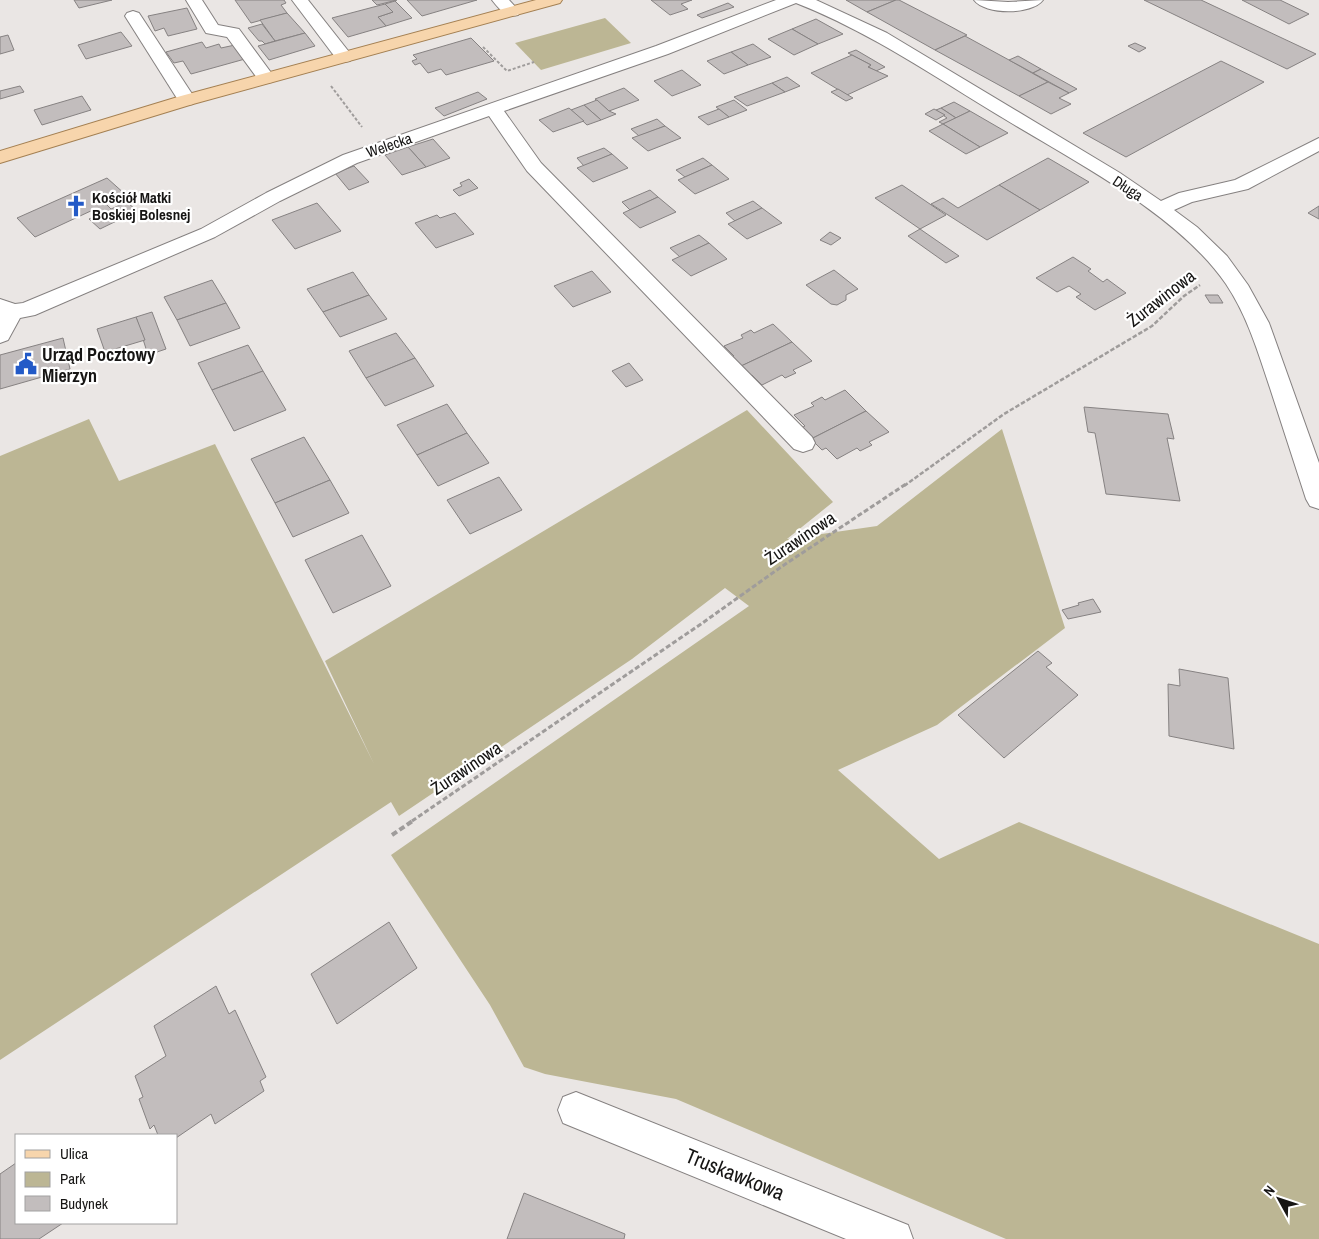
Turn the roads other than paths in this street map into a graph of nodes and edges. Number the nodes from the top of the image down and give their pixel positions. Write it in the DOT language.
graph roads {
  1 [pos="194,0"];
  2 [pos="300,0"];
  3 [pos="554,0"];
  4 [pos="790,0"];
  5 [pos="801,0"];
  6 [pos="982,0"];
  7 [pos="1035,0"];
  8 [pos="506,6"];
  9 [pos="133,16"];
  10 [pos="344,57"];
  11 [pos="266,78"];
  12 [pos="187,100"];
  13 [pos="494,110"];
  14 [pos="1319,144"];
  15 [pos="0,157"];
  16 [pos="1159,209"];
  17 [pos="6,309"];
  18 [pos="0,335"];
  19 [pos="802,443"];
  20 [pos="1315,475"];
  21 [pos="1319,499"];
  22 [pos="576,1110"];
  23 [pos="894,1239"];
  1 -- 11 [label="street"];
  2 -- 10 [label="street"];
  3 -- 8 [label="main road"];
  4 -- 13 [label="street, Welecka"];
  5 -- 16 [label="street, Długa"];
  6 -- 7 [label="street"];
  8 -- 10 [label="main road"];
  9 -- 12 [label="street"];
  10 -- 11 [label="main road"];
  11 -- 12 [label="main road"];
  12 -- 15 [label="main road"];
  13 -- 17 [label="street, Welecka"];
  13 -- 19 [label="street"];
  14 -- 16 [label="street"];
  16 -- 20 [label="street, Długa"];
  17 -- 18 [label="street"];
  20 -- 21 [label="street, Długa"];
  22 -- 23 [label="street, Truskawkowa"];
}
